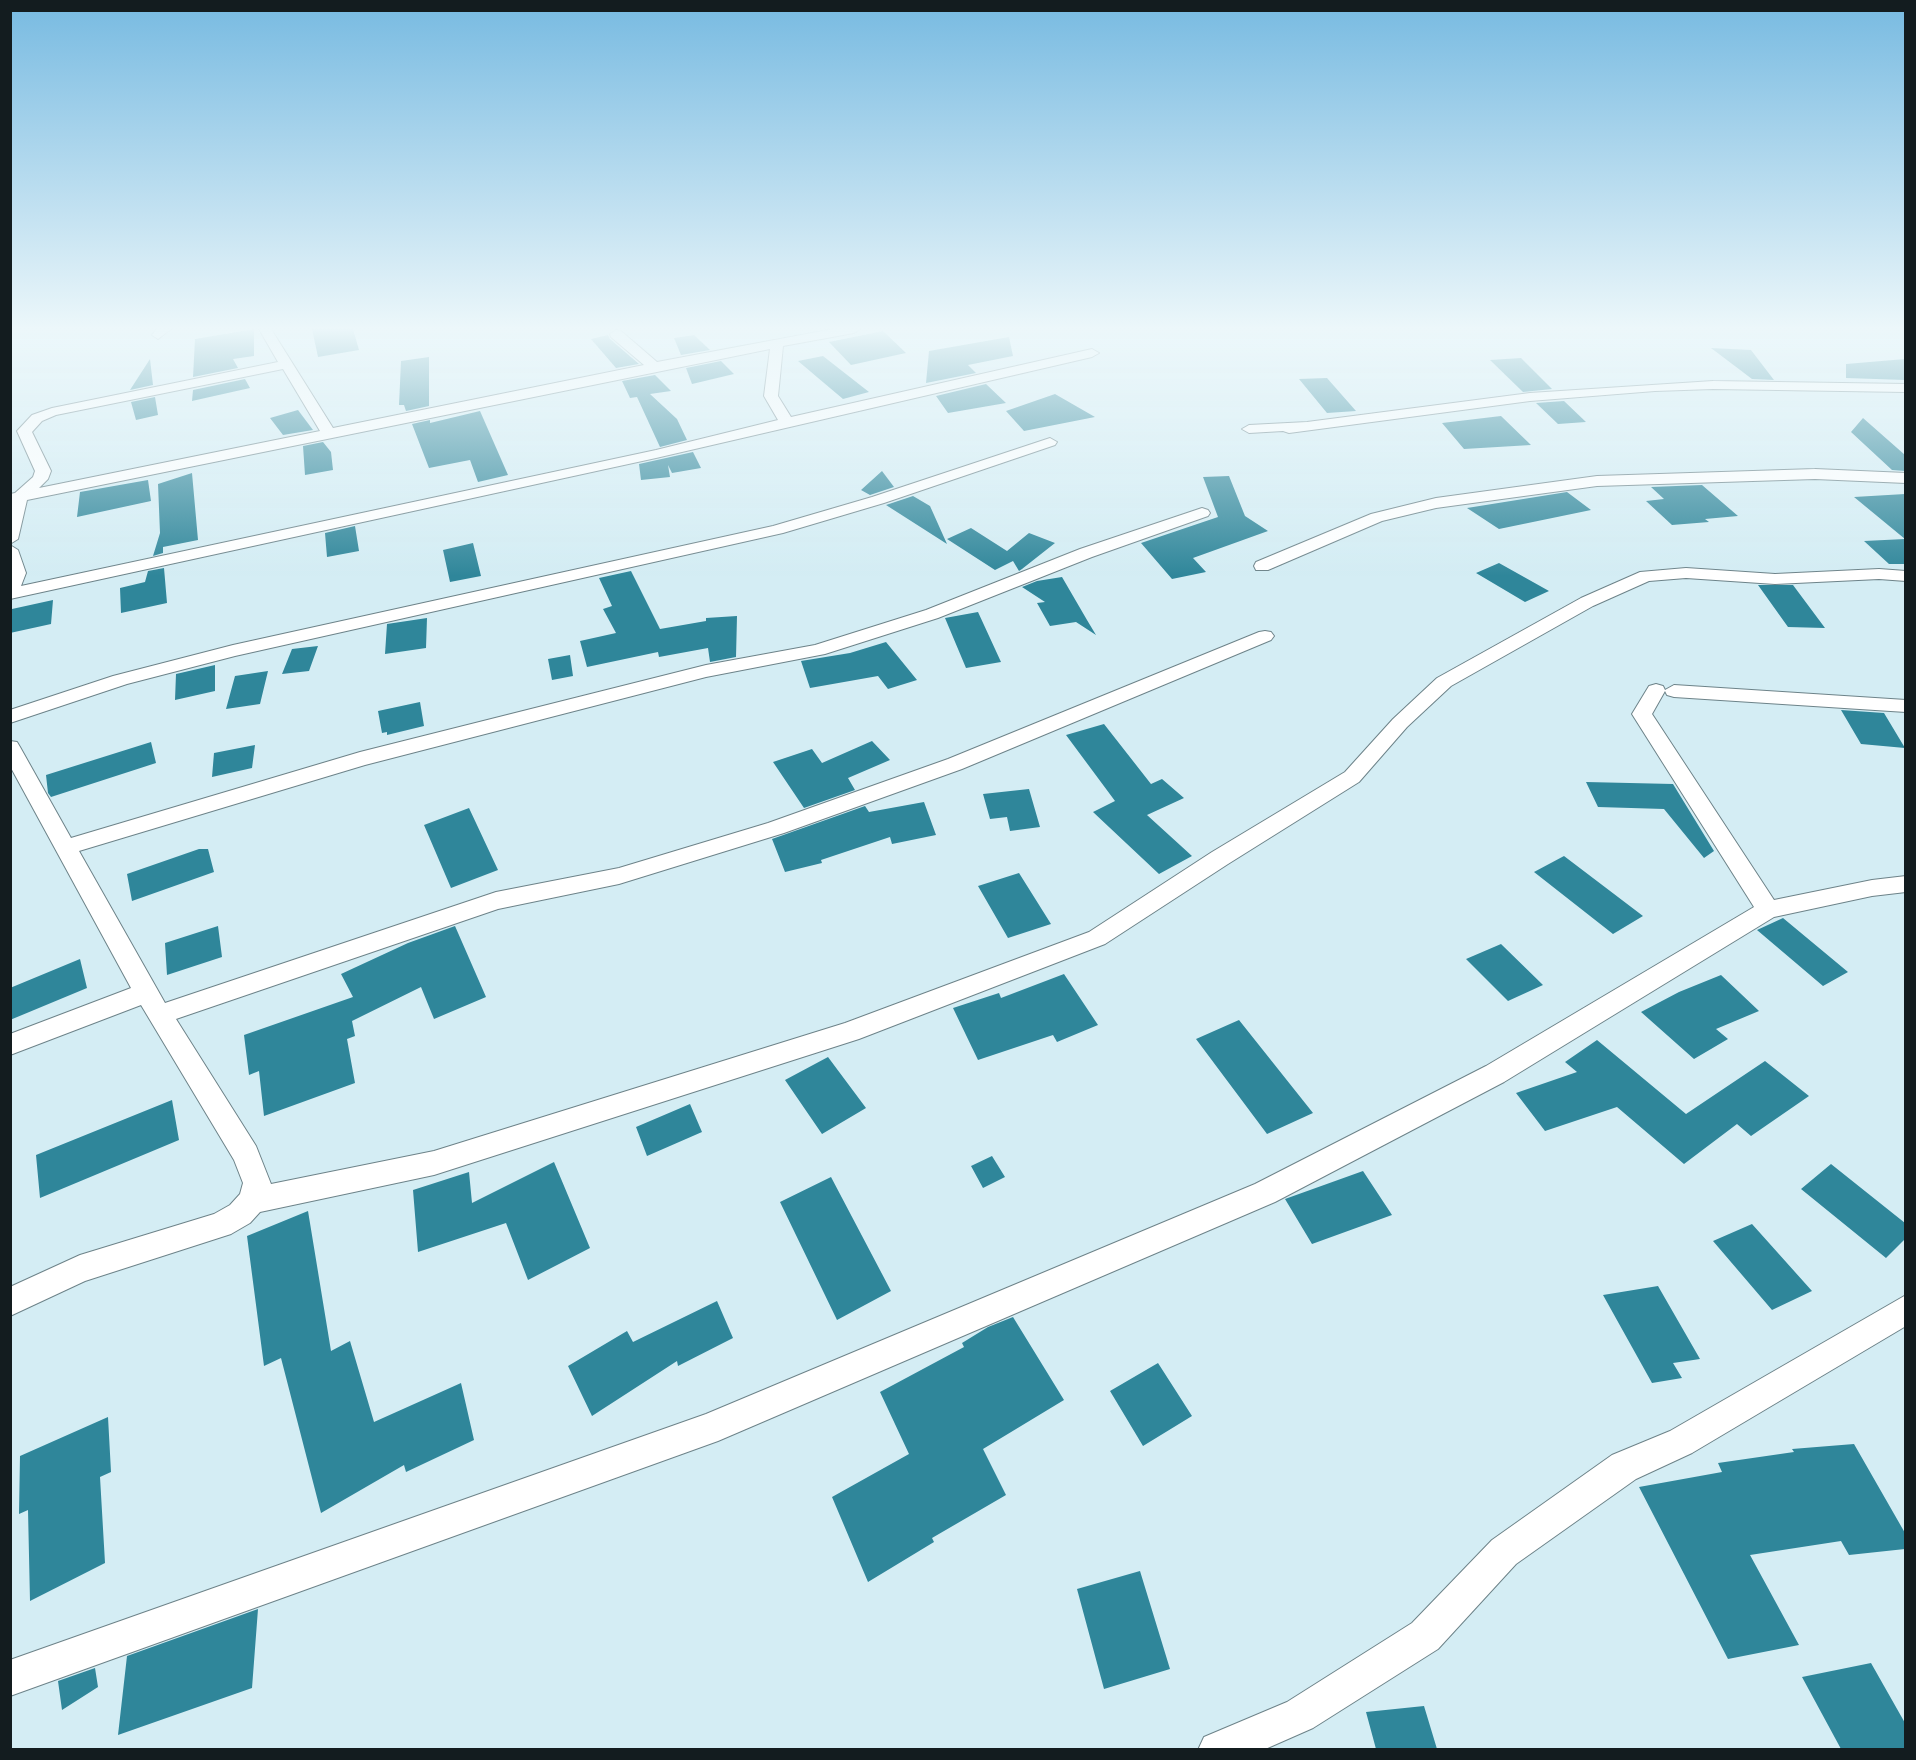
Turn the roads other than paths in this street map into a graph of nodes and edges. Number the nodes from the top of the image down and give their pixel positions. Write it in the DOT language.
graph roads {
  1 [pos="56,411"];
  2 [pos="316,411"];
  3 [pos="437,411"];
  4 [pos="780,411"];
  5 [pos="839,411"];
  6 [pos="1423,411"];
  7 [pos="787,423"];
  8 [pos="1325,424"];
  9 [pos="1249,429"];
  10 [pos="1289,429"];
  11 [pos="329,433"];
  12 [pos="1050,442"];
  13 [pos="1905,478"];
  14 [pos="15,498"];
  15 [pos="1202,513"];
  16 [pos="10,539"];
  17 [pos="10,550"];
  18 [pos="1262,566"];
  19 [pos="1905,576"];
  20 [pos="10,593"];
  21 [pos="1265,636"];
  22 [pos="1905,706"];
  23 [pos="10,717"];
  24 [pos="10,747"];
  25 [pos="64,848"];
  26 [pos="1905,884"];
  27 [pos="1768,910"];
  28 [pos="146,993"];
  29 [pos="159,1015"];
  30 [pos="10,1045"];
  31 [pos="252,1201"];
  32 [pos="10,1302"];
  33 [pos="1905,1309"];
  34 [pos="10,1678"];
  35 [pos="1217,1749"];
  1 -- 14 [label="street"];
  2 -- 11 [label="street"];
  3 -- 11 [label="street"];
  4 -- 7 [label="street"];
  5 -- 7 [label="street"];
  6 -- 8 [label="street"];
  7 -- 20 [label="street"];
  8 -- 9 [label="street"];
  8 -- 10 [label="street"];
  11 -- 14 [label="street"];
  12 -- 23 [label="street"];
  13 -- 18 [label="street"];
  14 -- 16 [label="street"];
  15 -- 25 [label="street"];
  17 -- 20 [label="street"];
  19 -- 31 [label="street"];
  21 -- 29 [label="street"];
  22 -- 27 [label="street"];
  24 -- 25 [label="street"];
  25 -- 28 [label="street"];
  26 -- 27 [label="street"];
  27 -- 34 [label="street"];
  28 -- 29 [label="street"];
  28 -- 30 [label="street"];
  29 -- 31 [label="street"];
  31 -- 32 [label="street"];
  33 -- 35 [label="street"];
}
